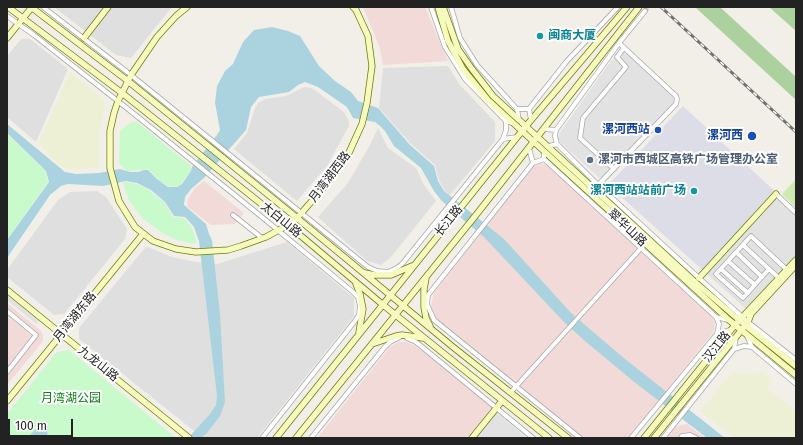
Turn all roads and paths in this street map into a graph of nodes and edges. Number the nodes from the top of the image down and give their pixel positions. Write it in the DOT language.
graph roads {
  1 [pos="8,7"];
  2 [pos="31,7"];
  3 [pos="43,7"];
  4 [pos="108,7"];
  5 [pos="187,7"];
  6 [pos="353,7"];
  7 [pos="431,7"];
  8 [pos="438,7"];
  9 [pos="443,7"];
  10 [pos="451,7"];
  11 [pos="618,7"];
  12 [pos="627,7"];
  13 [pos="639,7"];
  14 [pos="646,11"];
  15 [pos="7,16"];
  16 [pos="23,18"];
  17 [pos="18,24"];
  18 [pos="7,38"];
  19 [pos="84,38"];
  20 [pos="619,43"];
  21 [pos="624,48"];
  22 [pos="131,75"];
  23 [pos="128,82"];
  24 [pos="122,93"];
  25 [pos="118,101"];
  26 [pos="517,109"];
  27 [pos="529,109"];
  28 [pos="519,120"];
  29 [pos="531,120"];
  30 [pos="506,122"];
  31 [pos="514,124"];
  32 [pos="526,126"];
  33 [pos="544,129"];
  34 [pos="556,130"];
  35 [pos="521,131"];
  36 [pos="538,136"];
  37 [pos="517,137"];
  38 [pos="503,139"];
  39 [pos="534,142"];
  40 [pos="557,144"];
  41 [pos="549,146"];
  42 [pos="528,148"];
  43 [pos="544,151"];
  44 [pos="544,159"];
  45 [pos="533,163"];
  46 [pos="614,169"];
  47 [pos="598,185"];
  48 [pos="776,194"];
  49 [pos="301,213"];
  50 [pos="796,213"];
  51 [pos="233,215"];
  52 [pos="297,218"];
  53 [pos="288,225"];
  54 [pos="278,231"];
  55 [pos="143,234"];
  56 [pos="262,238"];
  57 [pos="743,245"];
  58 [pos="643,246"];
  59 [pos="736,252"];
  60 [pos="796,260"];
  61 [pos="728,261"];
  62 [pos="414,265"];
  63 [pos="796,265"];
  64 [pos="721,269"];
  65 [pos="769,269"];
  66 [pos="788,271"];
  67 [pos="363,273"];
  68 [pos="427,276"];
  69 [pos="762,276"];
  70 [pos="698,278"];
  71 [pos="781,279"];
  72 [pos="355,282"];
  73 [pos="755,285"];
  74 [pos="7,290"];
  75 [pos="748,293"];
  76 [pos="390,295"];
  77 [pos="382,304"];
  78 [pos="403,306"];
  79 [pos="7,311"];
  80 [pos="396,315"];
  81 [pos="716,317"];
  82 [pos="741,319"];
  83 [pos="729,320"];
  84 [pos="746,323"];
  85 [pos="733,328"];
  86 [pos="432,330"];
  87 [pos="359,333"];
  88 [pos="738,333"];
  89 [pos="61,334"];
  90 [pos="717,334"];
  91 [pos="746,336"];
  92 [pos="426,339"];
  93 [pos="372,344"];
  94 [pos="752,347"];
  95 [pos="734,350"];
  96 [pos="796,360"];
  97 [pos="796,366"];
  98 [pos="7,372"];
  99 [pos="796,375"];
  100 [pos="796,384"];
  101 [pos="516,387"];
  102 [pos="510,392"];
  103 [pos="7,401"];
  104 [pos="502,401"];
  105 [pos="497,408"];
  106 [pos="187,436"];
  107 [pos="262,438"];
  108 [pos="276,438"];
  109 [pos="296,438"];
  110 [pos="311,438"];
  111 [pos="472,438"];
  112 [pos="534,438"];
  113 [pos="549,438"];
  114 [pos="568,438"];
  115 [pos="580,438"];
  116 [pos="631,438"];
  117 [pos="644,438"];
  118 [pos="654,438"];
  119 [pos="663,438"];
  120 [pos="681,438"];
  121 [pos="696,438"];
  1 -- 16 [label="main road, 太白山路"];
  2 -- 16 [label="main road"];
  2 -- 23 [label="main road, 太白山路"];
  3 -- 19 [label="street"];
  4 -- 19 [label="main road"];
  5 -- 22 [label="main road"];
  6 -- 49 [label="main road, 月湾湖西路"];
  7 -- 30 [label="street"];
  8 -- 31 [label="main road, 翠华山路"];
  9 -- 28 [label="main road, 翠华山路"];
  10 -- 26 [label="street"];
  11 -- 27 [label="street"];
  12 -- 29 [label="main road, 长江路"];
  13 -- 33 [label="main road, 长江路"];
  14 -- 20 [label="street"];
  15 -- 17 [label="street"];
  16 -- 17 [label="main road"];
  16 -- 24 [label="main road, 太白山路"];
  17 -- 18 [label="main road"];
  17 -- 25 [label="street"];
  19 -- 22 [label="street"];
  20 -- 21 [label="street"];
  20 -- 34 [label="street"];
  21 -- 46 [label="street"];
  21 -- 46 [label="street"];
  22 -- 23 [label="main road"];
  22 -- 49 [label="street"];
  23 -- 24 [label="main road"];
  23 -- 52 [label="main road, 太白山路"];
  24 -- 25 [label="main road"];
  24 -- 53 [label="main road, 太白山路"];
  25 -- 54 [label="street"];
  25 -- 55 [label="main road"];
  26 -- 27 [label="street"];
  26 -- 28 [label="street"];
  27 -- 29 [label="street"];
  28 -- 32 [label="main road, 翠华山路"];
  29 -- 32 [label="main road, 长江路"];
  30 -- 31 [label="street"];
  30 -- 38 [label="street"];
  31 -- 35 [label="main road, 翠华山路"];
  32 -- 35 [label="main road, 长江路"];
  32 -- 36 [label="main road, 翠华山路"];
  33 -- 34 [label="street"];
  33 -- 36 [label="main road, 长江路"];
  34 -- 40 [label="street"];
  35 -- 37 [label="main road, 长江路"];
  35 -- 39 [label="main road, 翠华山路"];
  36 -- 39 [label="main road, 长江路"];
  36 -- 41 [label="main road, 翠华山路"];
  37 -- 38 [label="street"];
  37 -- 62 [label="main road, 长江路"];
  38 -- 49 [label="street"];
  39 -- 42 [label="main road, 长江路"];
  39 -- 43 [label="main road, 翠华山路"];
  40 -- 41 [label="street"];
  40 -- 47 [label="street"];
  41 -- 82 [label="main road, 翠华山路"];
  42 -- 45 [label="street"];
  42 -- 68 [label="main road, 长江路"];
  43 -- 44 [label="street"];
  43 -- 58 [label="main road, 翠华山路"];
  44 -- 45 [label="street"];
  44 -- 58 [label="street"];
  45 -- 101 [label="street"];
  46 -- 47 [label="street"];
  47 -- 70 [label="street"];
  48 -- 50 [label="street"];
  48 -- 70 [label="main road"];
  49 -- 52 [label="main road, 月湾湖西路"];
  51 -- 56 [label="street"];
  52 -- 53 [label="main road, 月湾湖西路"];
  52 -- 67 [label="main road, 太白山路"];
  53 -- 54 [label="main road"];
  53 -- 72 [label="main road, 太白山路"];
  54 -- 56 [label="main road"];
  54 -- 107 [label="street"];
  55 -- 56 [label="main road"];
  55 -- 89 [label="main road, 月湾湖东路"];
  57 -- 59 [label="street"];
  57 -- 65 [label="street"];
  57 -- 66 [label="street"];
  58 -- 81 [label="street"];
  58 -- 83 [label="main road, 翠华山路"];
  58 -- 101 [label="street"];
  59 -- 61 [label="street"];
  59 -- 69 [label="street"];
  60 -- 66 [label="main road, 汉江路"];
  61 -- 64 [label="street"];
  61 -- 73 [label="street"];
  62 -- 67 [label="main road"];
  62 -- 76 [label="main road, 长江路"];
  63 -- 66 [label="main road, 汉江路"];
  64 -- 75 [label="street"];
  64 -- 75 [label="street"];
  65 -- 69 [label="street"];
  65 -- 71 [label="street"];
  66 -- 71 [label="main road, 汉江路"];
  67 -- 76 [label="main road, 太白山路"];
  68 -- 78 [label="main road, 长江路"];
  68 -- 86 [label="main road"];
  69 -- 73 [label="street"];
  70 -- 82 [label="street"];
  71 -- 82 [label="main road, 汉江路"];
  71 -- 84 [label="main road, 汉江路"];
  72 -- 77 [label="main road, 太白山路"];
  72 -- 87 [label="main road"];
  73 -- 75 [label="street"];
  74 -- 89 [label="main road, 九龙山路"];
  76 -- 77 [label="main road, 长江路"];
  76 -- 78 [label="main road, 太白山路"];
  77 -- 80 [label="main road, 太白山路"];
  77 -- 87 [label="main road, 长江路"];
  78 -- 80 [label="main road, 长江路"];
  78 -- 86 [label="main road, 太白山路"];
  79 -- 98 [label="street"];
  80 -- 92 [label="main road, 太白山路"];
  80 -- 93 [label="main road, 长江路"];
  81 -- 83 [label="street"];
  81 -- 90 [label="street"];
  82 -- 84 [label="main road, 翠华山路"];
  82 -- 85 [label="main road, 汉江路"];
  83 -- 85 [label="main road, 翠华山路"];
  84 -- 88 [label="main road, 汉江路"];
  84 -- 96 [label="street"];
  84 -- 97 [label="main road, 翠华山路"];
  85 -- 88 [label="main road, 翠华山路"];
  85 -- 90 [label="street"];
  85 -- 117 [label="main road, 汉江路"];
  86 -- 102 [label="main road, 太白山路"];
  87 -- 108 [label="main road, 长江路"];
  88 -- 91 [label="main road, 翠华山路"];
  88 -- 95 [label="street"];
  88 -- 118 [label="main road, 汉江路"];
  89 -- 103 [label="main road, 月湾湖东路"];
  89 -- 106 [label="main road, 九龙山路"];
  90 -- 116 [label="street"];
  91 -- 94 [label="street"];
  91 -- 99 [label="main road, 翠华山路"];
  92 -- 93 [label="main road"];
  92 -- 104 [label="main road, 太白山路"];
  93 -- 109 [label="main road, 长江路"];
  94 -- 95 [label="street"];
  94 -- 100 [label="street"];
  95 -- 119 [label="street"];
  101 -- 102 [label="street"];
  101 -- 115 [label="street"];
  102 -- 114 [label="main road, 太白山路"];
  104 -- 105 [label="main road"];
  104 -- 113 [label="main road, 太白山路"];
  105 -- 110 [label="street"];
  105 -- 111 [label="main road"];
  105 -- 112 [label="street"];
  120 -- 121 [label="street"];
}
